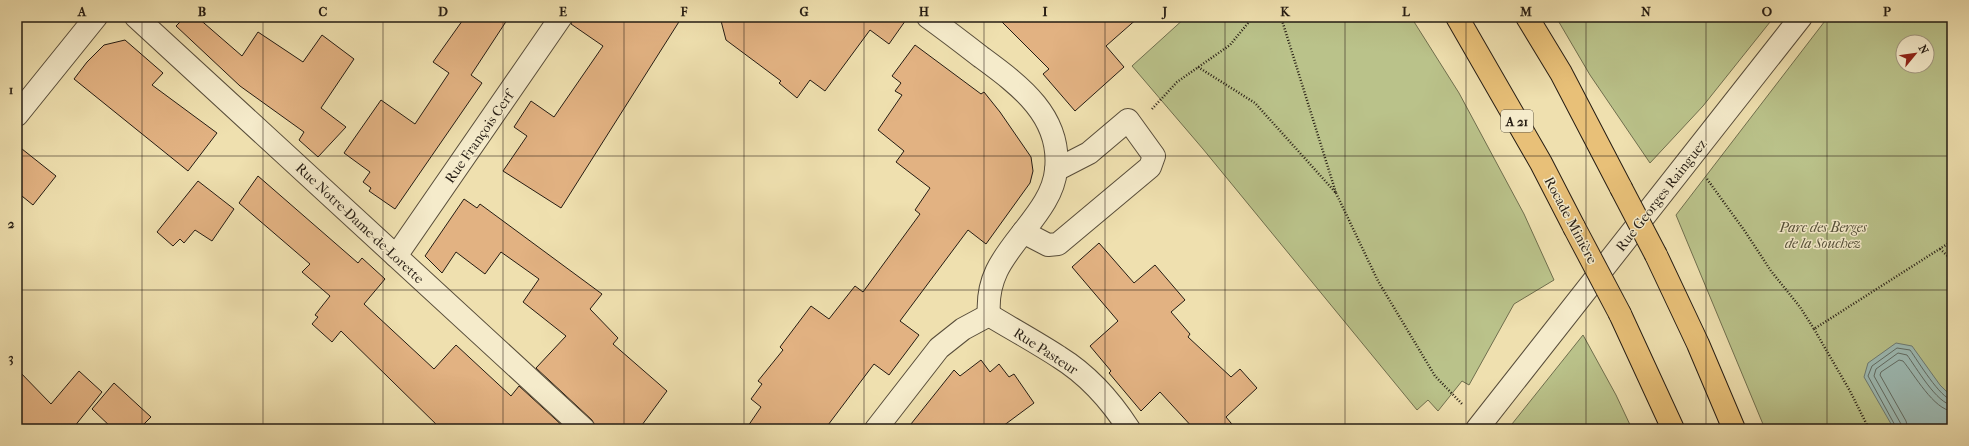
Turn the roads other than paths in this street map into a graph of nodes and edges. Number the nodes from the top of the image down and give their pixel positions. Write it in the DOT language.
graph roads {
  1 [pos="96,17"];
  2 [pos="136,17"];
  3 [pos="561,17"];
  4 [pos="928,17"];
  5 [pos="1457,17"];
  6 [pos="1527,17"];
  7 [pos="1801,17"];
  8 [pos="17,115"];
  9 [pos="1056,170"];
  10 [pos="1022,232"];
  11 [pos="396,256"];
  12 [pos="989,315"];
  13 [pos="1479,426"];
  14 [pos="584,429"];
  15 [pos="876,429"];
  16 [pos="1129,429"];
  17 [pos="1673,429"];
  18 [pos="1734,429"];
  1 -- 8 [label="street"];
  2 -- 11 [label="street, Rue Notre-Dame-de-Lorette"];
  3 -- 11 [label="street, Rue François Cerf"];
  4 -- 9 [label="street"];
  5 -- 17 [label="highway, Rocade Minière / A 21, bridge"];
  6 -- 18 [label="highway, bridge"];
  7 -- 13 [label="street, Rue Georges Rainguez"];
  9 -- 10 [label="street"];
  9 -- 10 [label="street"];
  10 -- 12 [label="street"];
  11 -- 14 [label="street, Rue Notre-Dame-de-Lorette"];
  12 -- 15 [label="street"];
  12 -- 16 [label="street, Rue Pasteur"];
}
